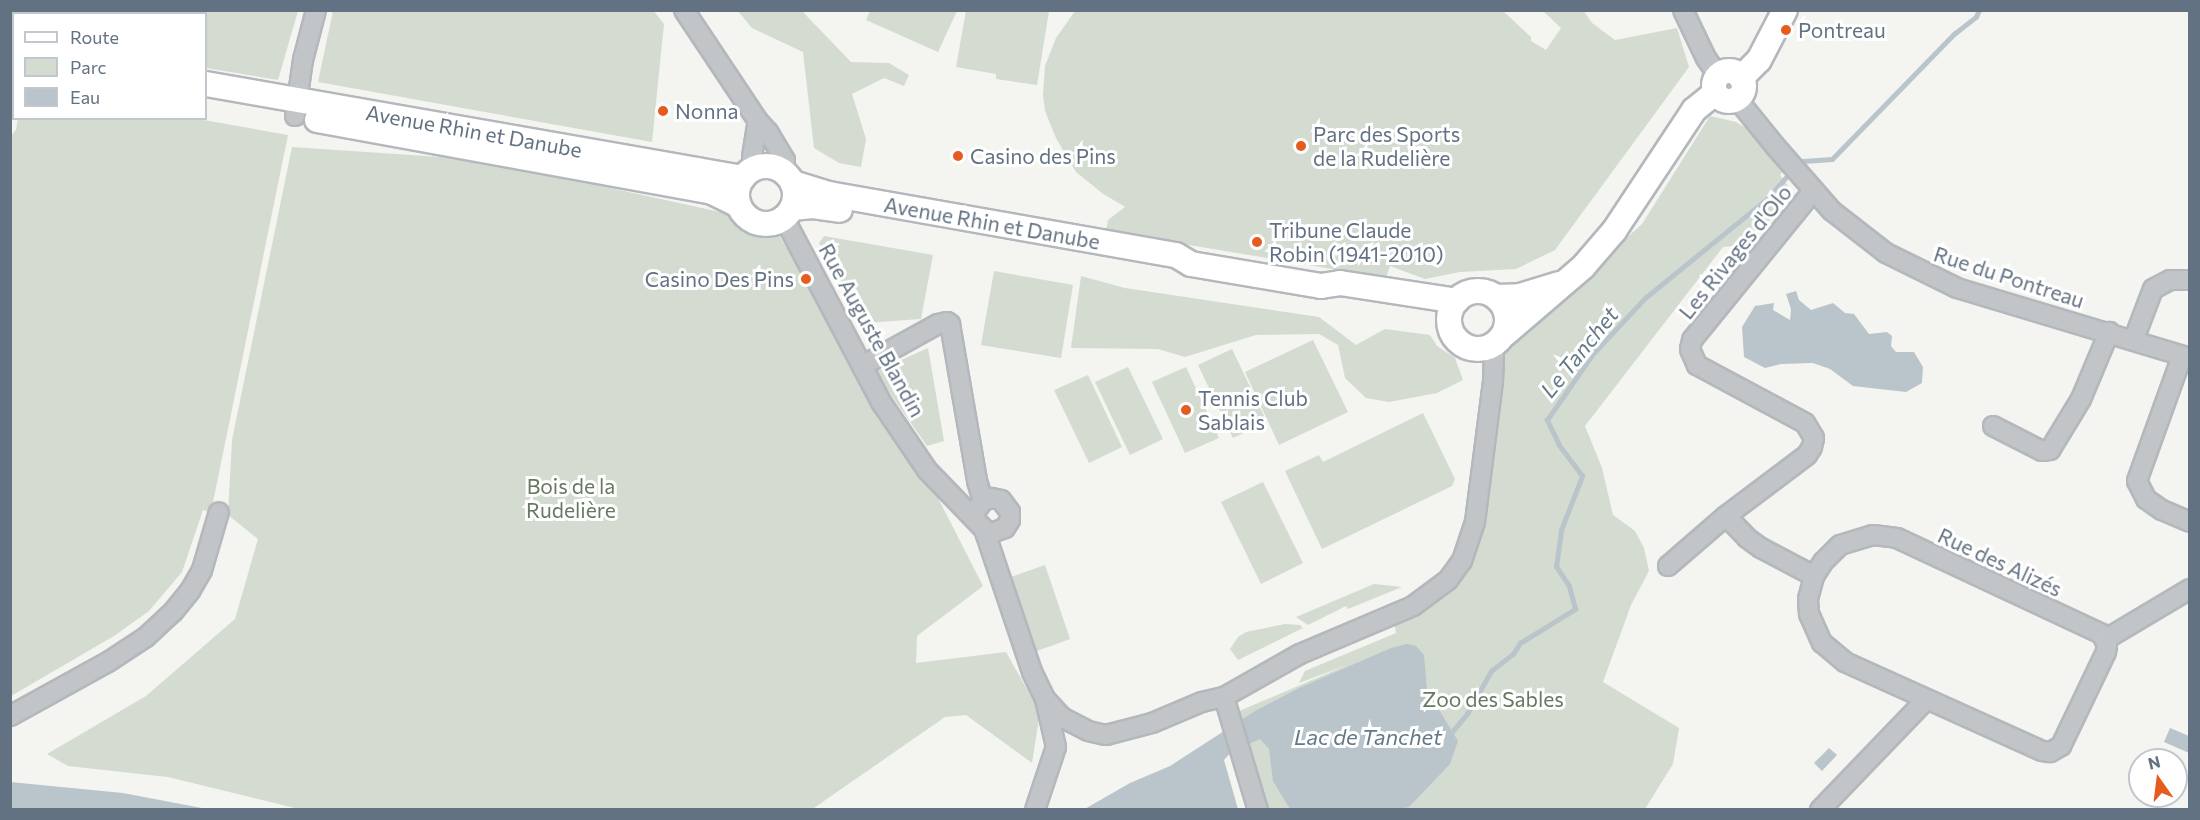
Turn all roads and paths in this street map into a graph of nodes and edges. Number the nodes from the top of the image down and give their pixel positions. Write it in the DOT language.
graph roads {
  1 [pos="316,10"];
  2 [pos="684,10"];
  3 [pos="1683,10"];
  4 [pos="1785,10"];
  5 [pos="207,84"];
  6 [pos="1728,86"];
  7 [pos="207,101"];
  8 [pos="296,108"];
  9 [pos="758,121"];
  10 [pos="748,174"];
  11 [pos="789,178"];
  12 [pos="1814,190"];
  13 [pos="738,205"];
  14 [pos="788,213"];
  15 [pos="1191,264"];
  16 [pos="2190,280"];
  17 [pos="1564,282"];
  18 [pos="1321,286"];
  19 [pos="1496,297"];
  20 [pos="1456,301"];
  21 [pos="1451,331"];
  22 [pos="2109,332"];
  23 [pos="2134,339"];
  24 [pos="1499,340"];
  25 [pos="2186,357"];
  26 [pos="862,366"];
  27 [pos="1993,426"];
  28 [pos="983,501"];
  29 [pos="219,512"];
  30 [pos="1726,516"];
  31 [pos="974,519"];
  32 [pos="2190,522"];
  33 [pos="986,535"];
  34 [pos="1668,566"];
  35 [pos="1814,576"];
  36 [pos="2190,589"];
  37 [pos="2106,639"];
  38 [pos="1224,697"];
  39 [pos="1045,699"];
  40 [pos="1926,700"];
  41 [pos="10,716"];
  42 [pos="1080,727"];
  43 [pos="1056,747"];
  44 [pos="1035,810"];
  45 [pos="1258,810"];
  46 [pos="1820,810"];
  1 -- 8 [label="street"];
  2 -- 9 [label="street"];
  3 -- 6 [label="street, Rue du Pontreau"];
  4 -- 6 [label="street"];
  5 -- 8 [label="street, Avenue Rhin et Danube"];
  6 -- 12 [label="street, Rue du Pontreau"];
  6 -- 17 [label="street"];
  7 -- 8 [label="street, Avenue Rhin et Danube"];
  8 -- 10 [label="street, Avenue Rhin et Danube"];
  8 -- 13 [label="street, Avenue Rhin et Danube"];
  9 -- 10 [label="street"];
  9 -- 11 [label="street"];
  10 -- 11 [label="street"];
  10 -- 13 [label="street"];
  11 -- 14 [label="street"];
  11 -- 15 [label="street, Avenue Rhin et Danube"];
  12 -- 22 [label="street, Rue du Pontreau"];
  12 -- 30 [label="street, Les Rivages d'Olo"];
  13 -- 14 [label="street"];
  14 -- 15 [label="street, Avenue Rhin et Danube"];
  14 -- 26 [label="street, Rue Auguste Blandin"];
  15 -- 18 [label="street, Avenue Rhin et Danube"];
  16 -- 23 [label="street"];
  17 -- 19 [label="street"];
  17 -- 24 [label="street"];
  18 -- 20 [label="street, Avenue Rhin et Danube"];
  18 -- 21 [label="street, Avenue Rhin et Danube"];
  19 -- 20 [label="street"];
  19 -- 24 [label="street"];
  20 -- 21 [label="street"];
  21 -- 24 [label="street"];
  22 -- 23 [label="street, Rue du Pontreau"];
  22 -- 27 [label="street"];
  23 -- 25 [label="street, Rue du Pontreau"];
  24 -- 38 [label="street, Rue Auguste Blandin"];
  25 -- 32 [label="street"];
  26 -- 28 [label="street"];
  26 -- 31 [label="street, Rue Auguste Blandin"];
  28 -- 31 [label="street"];
  28 -- 33 [label="street"];
  29 -- 41 [label="street"];
  30 -- 34 [label="street, Les Rivages d'Olo"];
  30 -- 35 [label="street"];
  31 -- 33 [label="street, Rue Auguste Blandin"];
  33 -- 39 [label="street, Rue Auguste Blandin"];
  35 -- 37 [label="street, Rue des Alizés"];
  35 -- 40 [label="street, Rue des Alizés"];
  36 -- 37 [label="street"];
  37 -- 40 [label="street, Rue des Alizés"];
  38 -- 42 [label="street, Rue Auguste Blandin"];
  38 -- 45 [label="street"];
  39 -- 42 [label="street, Rue Auguste Blandin"];
  39 -- 43 [label="street"];
  40 -- 46 [label="street"];
  42 -- 43 [label="street"];
  43 -- 44 [label="street"];
}
